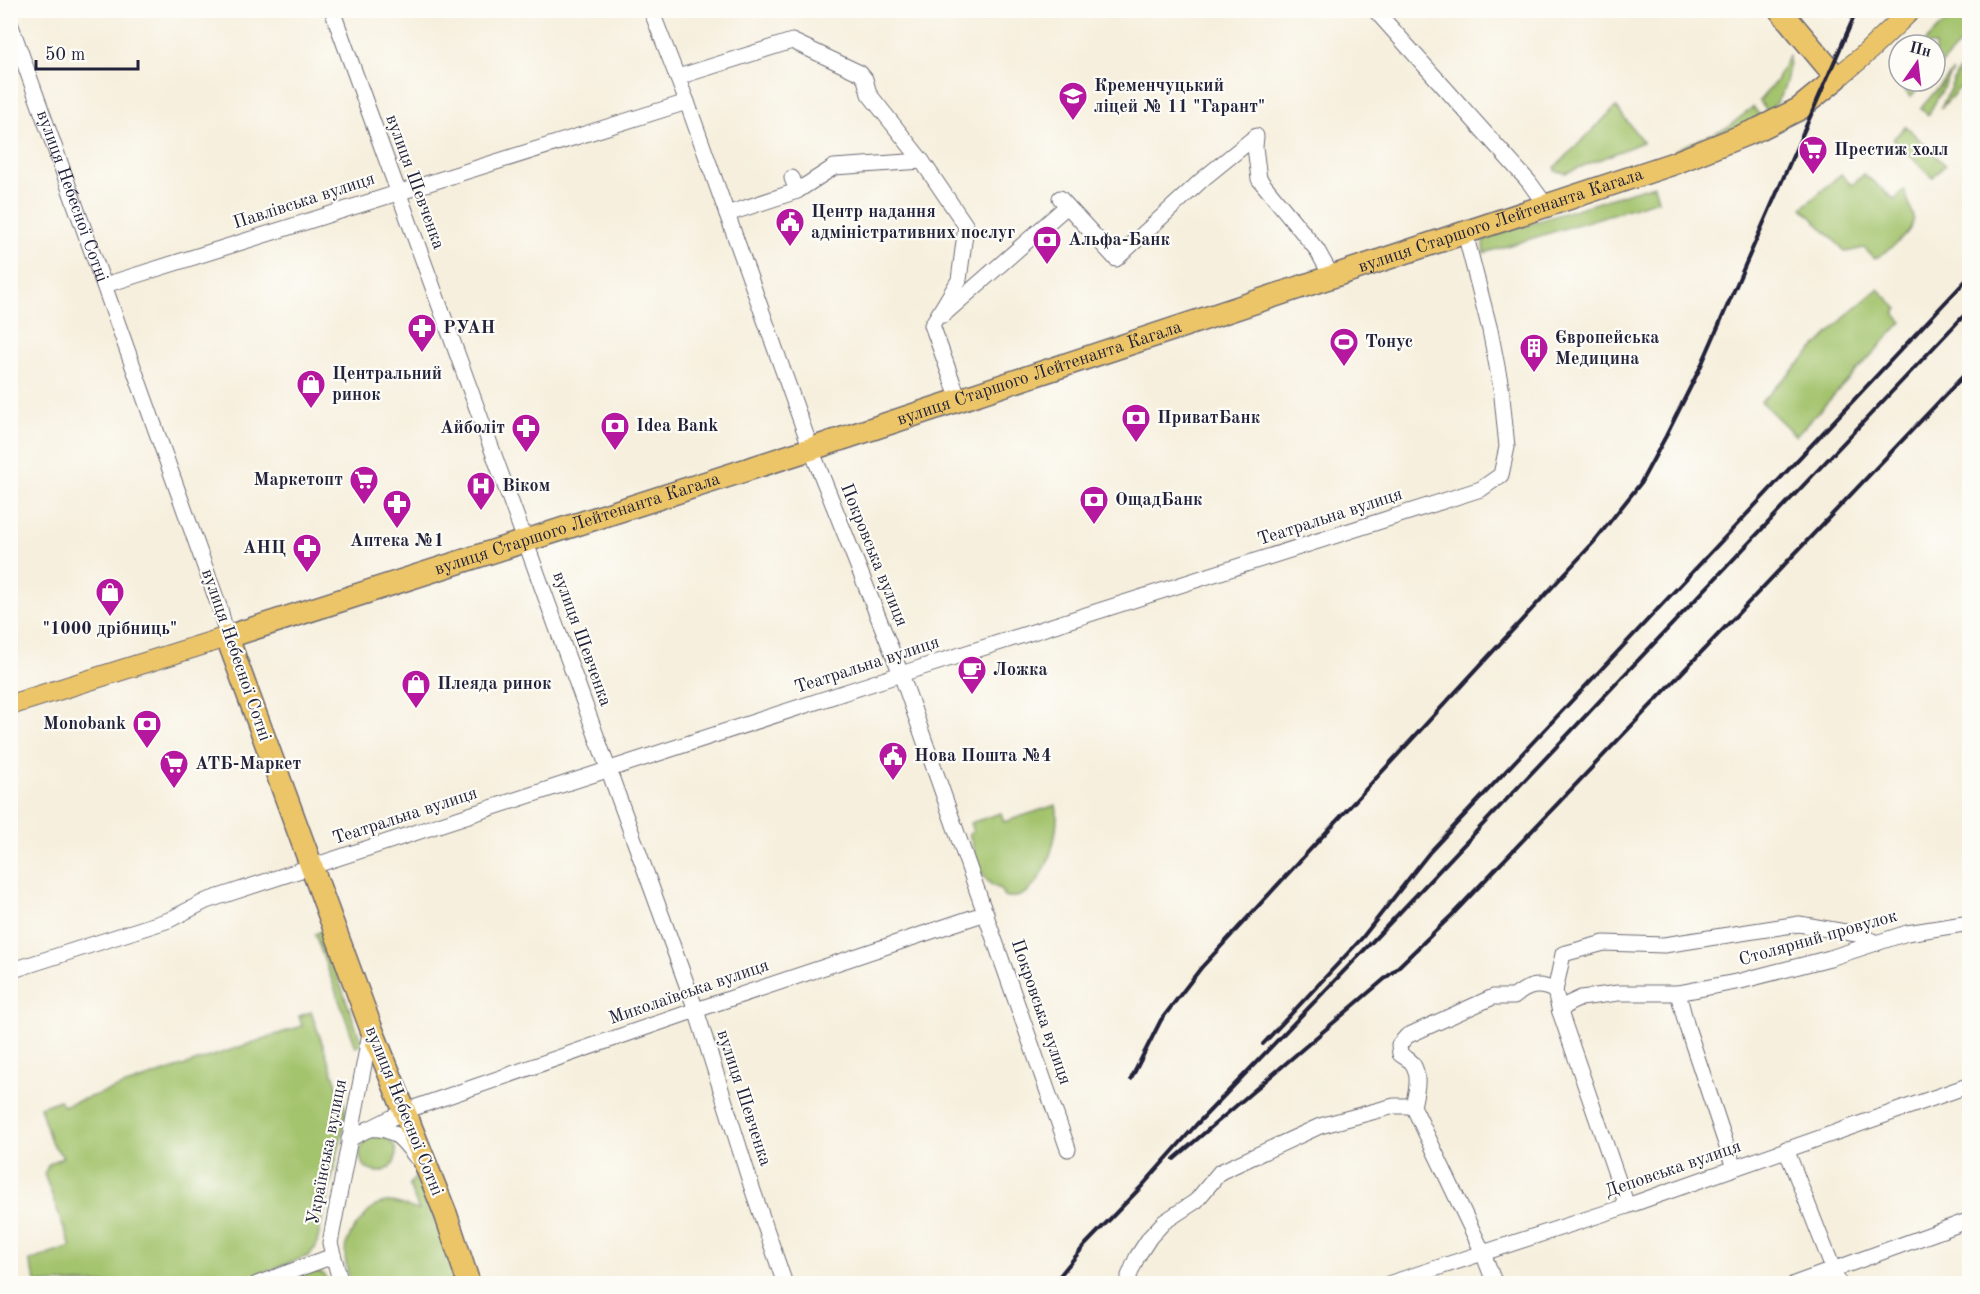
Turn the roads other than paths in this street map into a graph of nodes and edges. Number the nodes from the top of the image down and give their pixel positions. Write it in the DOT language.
graph roads {
  1 [pos="332,10"];
  2 [pos="651,10"];
  3 [pos="1376,10"];
  4 [pos="1780,10"];
  5 [pos="1911,10"];
  6 [pos="10,23"];
  7 [pos="678,77"];
  8 [pos="1837,78"];
  9 [pos="687,102"];
  10 [pos="922,161"];
  11 [pos="398,192"];
  12 [pos="1547,207"];
  13 [pos="727,214"];
  14 [pos="1465,233"];
  15 [pos="1332,277"];
  16 [pos="105,285"];
  17 [pos="932,325"];
  18 [pos="959,400"];
  19 [pos="811,449"];
  20 [pos="525,539"];
  21 [pos="227,637"];
  22 [pos="901,674"];
  23 [pos="10,705"];
  24 [pos="608,771"];
  25 [pos="312,867"];
  26 [pos="987,913"];
  27 [pos="1970,923"];
  28 [pos="1877,943"];
  29 [pos="10,971"];
  30 [pos="1555,991"];
  31 [pos="1678,993"];
  32 [pos="696,1010"];
  33 [pos="1560,1012"];
  34 [pos="371,1028"];
  35 [pos="1970,1085"];
  36 [pos="1413,1106"];
  37 [pos="405,1111"];
  38 [pos="368,1129"];
  39 [pos="349,1139"];
  40 [pos="1068,1149"];
  41 [pos="1786,1149"];
  42 [pos="1734,1168"];
  43 [pos="430,1173"];
  44 [pos="1627,1206"];
  45 [pos="1970,1220"];
  46 [pos="1483,1253"];
  47 [pos="333,1256"];
  48 [pos="1832,1269"];
  49 [pos="257,1284"];
  50 [pos="341,1284"];
  51 [pos="469,1284"];
  52 [pos="785,1284"];
  53 [pos="1130,1284"];
  54 [pos="1388,1284"];
  55 [pos="1495,1284"];
  56 [pos="1794,1284"];
  57 [pos="1839,1284"];
  1 -- 11 [label="street, вулиця Шевченка"];
  2 -- 7 [label="street, Покровська вулиця"];
  3 -- 12 [label="street"];
  4 -- 8 [label="highway"];
  5 -- 8 [label="main road"];
  6 -- 16 [label="street, вулиця Небесної Сотні"];
  7 -- 9 [label="street, Покровська вулиця"];
  7 -- 10 [label="street"];
  8 -- 12 [label="highway, вулиця Старшого Лейтенанта Кагала"];
  9 -- 11 [label="street, Павлівська вулиця"];
  9 -- 13 [label="street, Покровська вулиця"];
  10 -- 13 [label="street"];
  10 -- 17 [label="street"];
  11 -- 16 [label="street, Павлівська вулиця"];
  11 -- 20 [label="street, вулиця Шевченка"];
  12 -- 14 [label="highway, вулиця Старшого Лейтенанта Кагала"];
  13 -- 19 [label="street, Покровська вулиця"];
  14 -- 15 [label="highway, вулиця Старшого Лейтенанта Кагала"];
  14 -- 22 [label="street, Театральна вулиця"];
  15 -- 17 [label="street"];
  15 -- 18 [label="highway, вулиця Старшого Лейтенанта Кагала"];
  16 -- 21 [label="street, вулиця Небесної Сотні"];
  17 -- 18 [label="street"];
  18 -- 19 [label="highway, вулиця Старшого Лейтенанта Кагала"];
  19 -- 20 [label="highway, вулиця Старшого Лейтенанта Кагала"];
  19 -- 22 [label="street, Покровська вулиця"];
  20 -- 21 [label="highway, вулиця Старшого Лейтенанта Кагала"];
  20 -- 24 [label="street, вулиця Шевченка"];
  21 -- 23 [label="main road"];
  21 -- 25 [label="highway, вулиця Небесної Сотні"];
  22 -- 24 [label="street, Театральна вулиця"];
  22 -- 26 [label="street, Покровська вулиця"];
  24 -- 25 [label="street, Театральна вулиця"];
  24 -- 32 [label="street, вулиця Шевченка"];
  25 -- 29 [label="street, Театральна вулиця"];
  25 -- 34 [label="highway, вулиця Небесної Сотні"];
  26 -- 32 [label="street, Миколаївська вулиця"];
  26 -- 40 [label="street, Покровська вулиця"];
  27 -- 28 [label="street, Столярний провулок"];
  28 -- 30 [label="street"];
  28 -- 31 [label="street, Столярний провулок"];
  30 -- 33 [label="street"];
  30 -- 36 [label="street"];
  31 -- 33 [label="street, Столярний провулок"];
  31 -- 42 [label="street"];
  32 -- 37 [label="street, Миколаївська вулиця"];
  32 -- 52 [label="street, вулиця Шевченка"];
  33 -- 44 [label="street"];
  34 -- 37 [label="highway, вулиця Небесної Сотні"];
  34 -- 39 [label="street, Українська вулиця"];
  35 -- 41 [label="street, Деповська вулиця"];
  36 -- 46 [label="street"];
  36 -- 53 [label="street"];
  37 -- 38 [label="street, Миколаївська вулиця"];
  37 -- 43 [label="highway, вулиця Небесної Сотні"];
  38 -- 39 [label="street, Миколаївська вулиця"];
  38 -- 43 [label="street"];
  39 -- 47 [label="street, Українська вулиця"];
  41 -- 42 [label="street, Деповська вулиця"];
  41 -- 48 [label="street"];
  42 -- 44 [label="street, Деповська вулиця"];
  43 -- 51 [label="highway, вулиця Небесної Сотні"];
  44 -- 46 [label="street, Деповська вулиця"];
  45 -- 48 [label="street"];
  46 -- 54 [label="street, Деповська вулиця"];
  46 -- 55 [label="street"];
  47 -- 49 [label="street"];
  47 -- 50 [label="street, Українська вулиця"];
  48 -- 56 [label="street"];
  48 -- 57 [label="street"];
}
